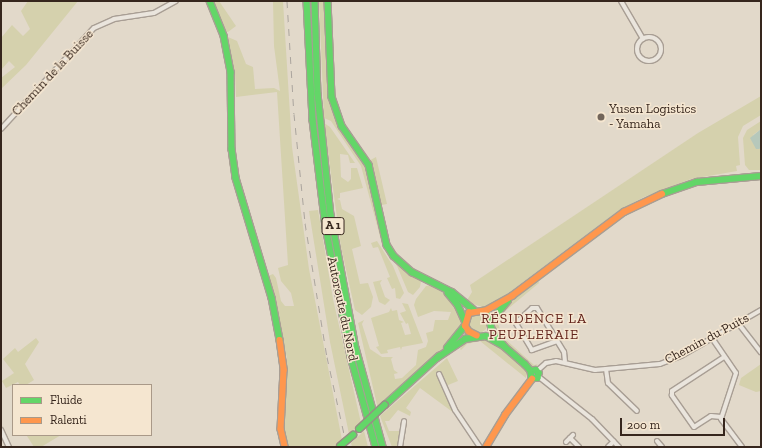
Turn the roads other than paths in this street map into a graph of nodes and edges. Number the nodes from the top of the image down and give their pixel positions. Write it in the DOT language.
graph roads {
  1 [pos="176,1"];
  2 [pos="210,1"];
  3 [pos="307,1"];
  4 [pos="315,1"];
  5 [pos="328,1"];
  6 [pos="620,1"];
  7 [pos="643,39"];
  8 [pos="1,129"];
  9 [pos="761,176"];
  10 [pos="445,290"];
  11 [pos="512,296"];
  12 [pos="474,310"];
  13 [pos="761,310"];
  14 [pos="482,311"];
  15 [pos="738,322"];
  16 [pos="465,323"];
  17 [pos="491,323"];
  18 [pos="478,336"];
  19 [pos="712,338"];
  20 [pos="557,341"];
  21 [pos="504,346"];
  22 [pos="761,352"];
  23 [pos="724,357"];
  24 [pos="437,358"];
  25 [pos="565,361"];
  26 [pos="606,369"];
  27 [pos="536,373"];
  28 [pos="439,374"];
  29 [pos="637,411"];
  30 [pos="721,417"];
  31 [pos="404,421"];
  32 [pos="1,430"];
  33 [pos="570,438"];
  34 [pos="614,441"];
  35 [pos="657,441"];
  36 [pos="9,447"];
  37 [pos="285,447"];
  38 [pos="339,447"];
  39 [pos="376,447"];
  40 [pos="383,447"];
  41 [pos="400,447"];
  42 [pos="480,447"];
  43 [pos="486,447"];
  44 [pos="579,447"];
  45 [pos="608,447"];
  46 [pos="619,447"];
  47 [pos="662,447"];
  48 [pos="742,447"];
  1 -- 8 [label="street, Chemin de la Buisse"];
  2 -- 37 [label="main road"];
  3 -- 39 [label="main road, Autoroute du Nord / A 1"];
  4 -- 40 [label="main road, Autoroute du Nord / A 1"];
  5 -- 10 [label="main road"];
  6 -- 7 [label="street"];
  7 -- 7 [label="street"];
  9 -- 11 [label="main road"];
  10 -- 12 [label="main road"];
  10 -- 16 [label="main road"];
  11 -- 14 [label="main road"];
  11 -- 17 [label="main road"];
  12 -- 14 [label="main road"];
  12 -- 16 [label="main road"];
  13 -- 15 [label="street, Chemin du Puits"];
  14 -- 17 [label="main road"];
  15 -- 19 [label="street, Chemin du Puits"];
  15 -- 22 [label="street"];
  16 -- 18 [label="main road"];
  16 -- 24 [label="main road"];
  17 -- 18 [label="main road"];
  17 -- 21 [label="main road"];
  18 -- 21 [label="main road"];
  18 -- 24 [label="main road"];
  19 -- 23 [label="street"];
  19 -- 26 [label="street, Chemin du Puits"];
  20 -- 20 [label="street"];
  20 -- 25 [label="street"];
  21 -- 27 [label="main road"];
  23 -- 30 [label="street"];
  23 -- 30 [label="street"];
  24 -- 38 [label="main road, bridge"];
  25 -- 26 [label="street, Chemin du Puits"];
  25 -- 27 [label="street, Chemin du Puits"];
  26 -- 29 [label="street"];
  27 -- 34 [label="street"];
  27 -- 43 [label="main road"];
  28 -- 42 [label="street"];
  30 -- 48 [label="street"];
  31 -- 41 [label="street"];
  32 -- 36 [label="street"];
  33 -- 44 [label="street"];
  34 -- 45 [label="street"];
  34 -- 46 [label="street"];
  35 -- 47 [label="street"];
}
